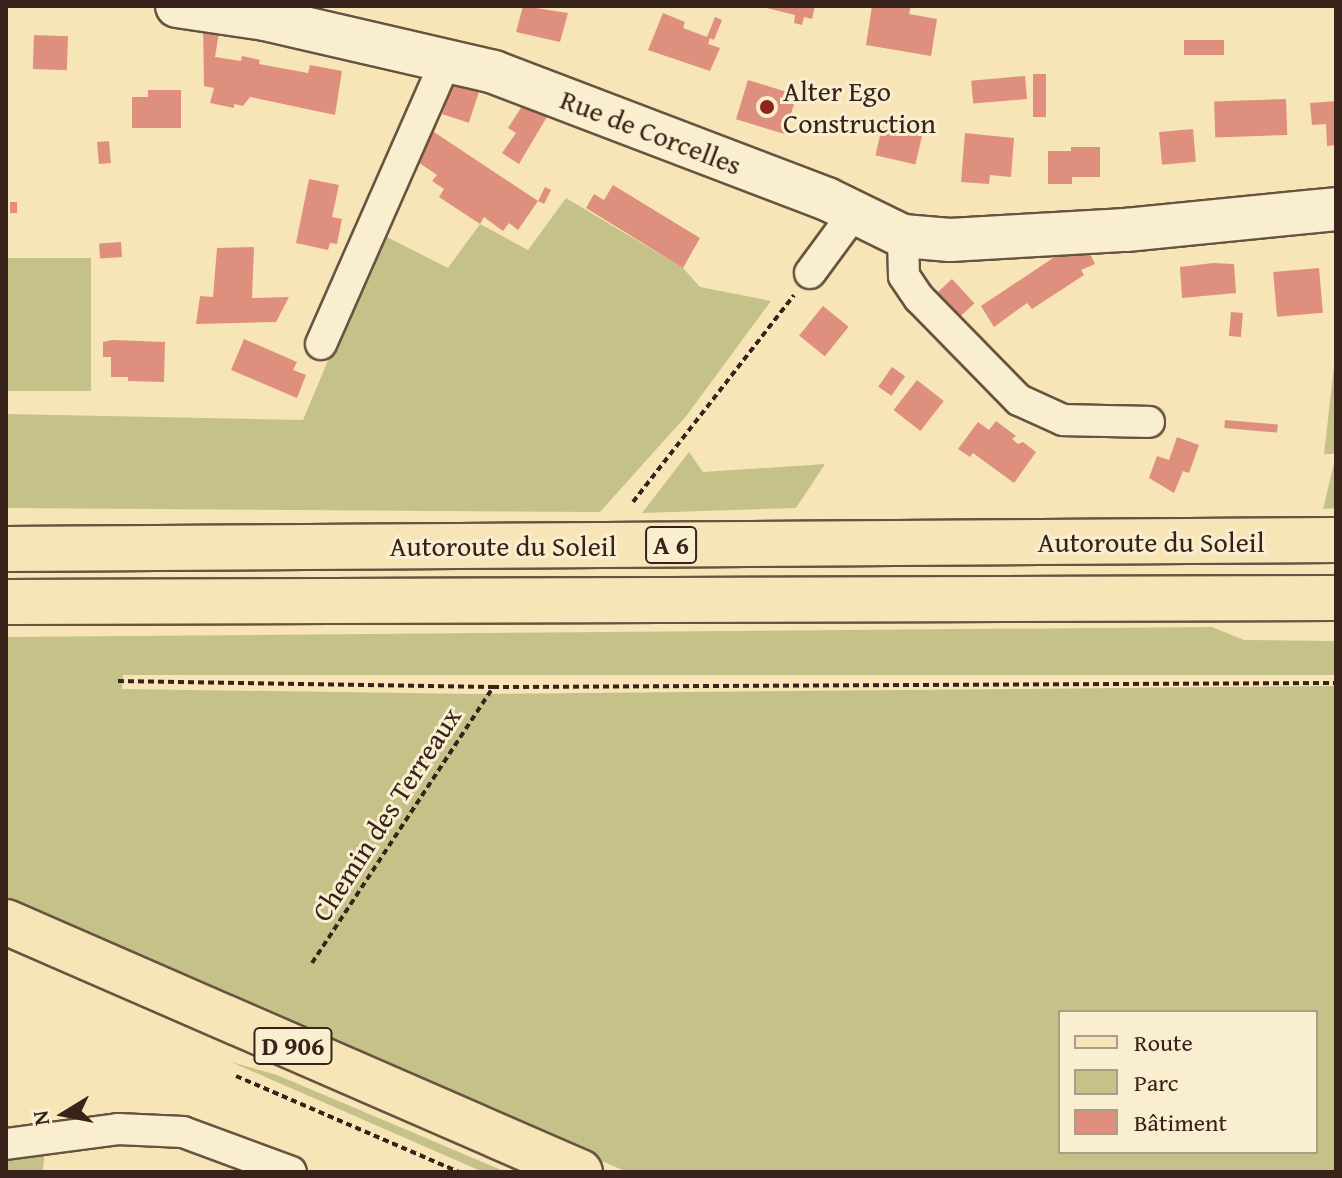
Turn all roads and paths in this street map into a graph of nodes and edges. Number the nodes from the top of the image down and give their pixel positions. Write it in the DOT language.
graph roads {
  1 [pos="177,6"];
  2 [pos="266,12"];
  3 [pos="446,61"];
  4 [pos="1336,209"];
  5 [pos="854,213"];
  6 [pos="903,236"];
  7 [pos="810,273"];
  8 [pos="321,344"];
  9 [pos="1149,422"];
  10 [pos="633,502"];
  11 [pos="1336,540"];
  12 [pos="6,549"];
  13 [pos="1336,598"];
  14 [pos="6,602"];
  15 [pos="118,681"];
  16 [pos="1336,683"];
  17 [pos="493,687"];
  18 [pos="6,922"];
  19 [pos="312,963"];
  20 [pos="236,1076"];
  21 [pos="6,1144"];
  22 [pos="291,1172"];
  23 [pos="459,1172"];
  24 [pos="580,1172"];
  1 -- 2 [label="street, Rue de Corcelles"];
  2 -- 3 [label="street, Rue de Corcelles"];
  3 -- 5 [label="street, Rue de Corcelles"];
  3 -- 8 [label="street"];
  4 -- 6 [label="street, Rue de Corcelles"];
  5 -- 6 [label="street, Rue de Corcelles"];
  5 -- 7 [label="street"];
  6 -- 9 [label="street"];
  7 -- 10 [label="path"];
  11 -- 12 [label="main road, Autoroute du Soleil / A 6"];
  13 -- 14 [label="main road, Autoroute du Soleil / A 6"];
  15 -- 17 [label="path"];
  16 -- 17 [label="path"];
  17 -- 19 [label="path, Chemin des Terreaux"];
  18 -- 24 [label="main road, D 906"];
  20 -- 23 [label="path"];
  21 -- 22 [label="street"];
}
